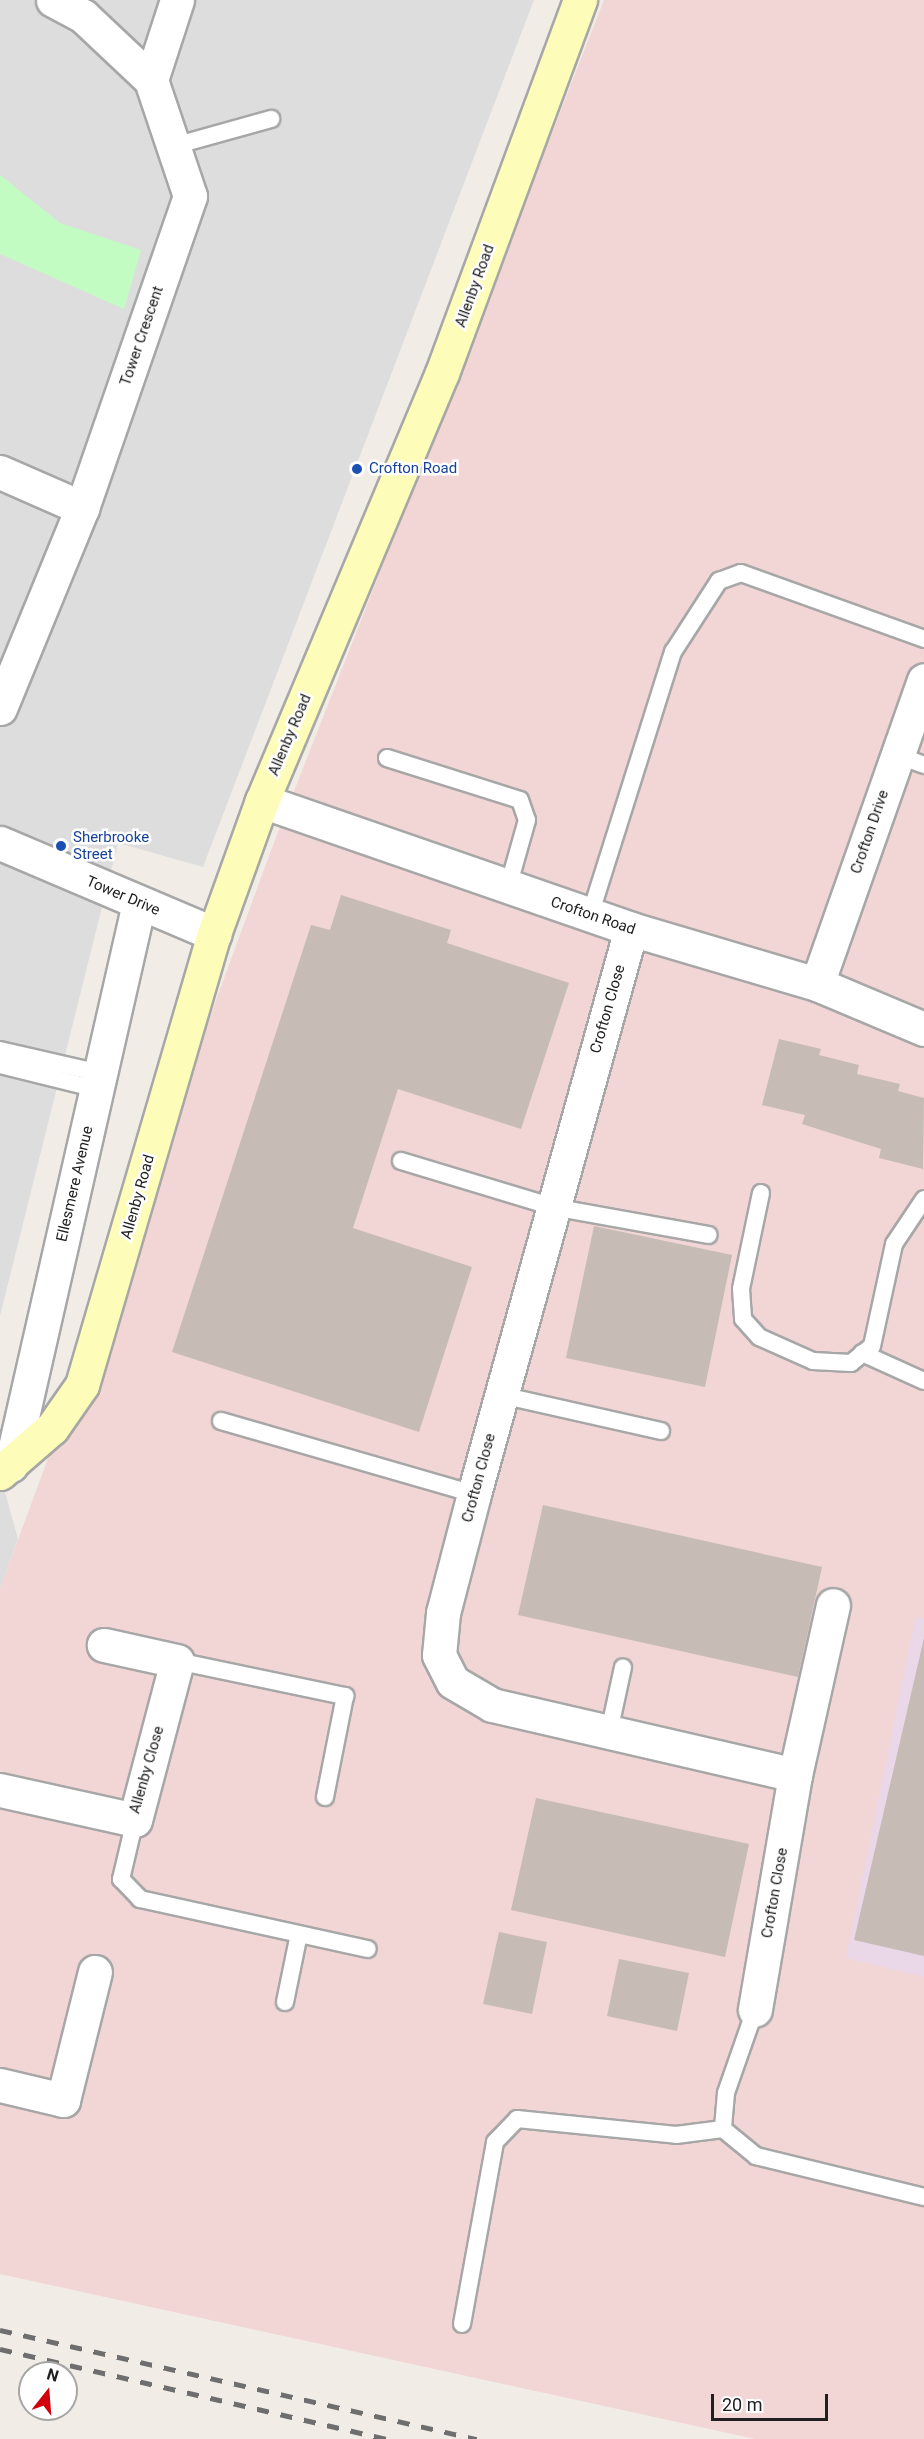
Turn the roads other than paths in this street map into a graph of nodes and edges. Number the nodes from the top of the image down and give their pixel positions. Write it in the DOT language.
graph roads {
  1 [pos="52,0"];
  2 [pos="177,0"];
  3 [pos="580,0"];
  4 [pos="152,80"];
  5 [pos="271,119"];
  6 [pos="174,146"];
  7 [pos="0,472"];
  8 [pos="82,508"];
  9 [pos="924,639"];
  10 [pos="924,680"];
  11 [pos="0,708"];
  12 [pos="387,758"];
  13 [pos="910,760"];
  14 [pos="262,801"];
  15 [pos="0,843"];
  16 [pos="508,886"];
  17 [pos="139,903"];
  18 [pos="590,915"];
  19 [pos="631,929"];
  20 [pos="214,934"];
  21 [pos="817,984"];
  22 [pos="924,1029"];
  23 [pos="0,1050"];
  24 [pos="0,1065"];
  25 [pos="98,1081"];
  26 [pos="400,1161"];
  27 [pos="761,1193"];
  28 [pos="924,1199"];
  29 [pos="553,1207"];
  30 [pos="708,1235"];
  31 [pos="862,1353"];
  32 [pos="924,1381"];
  33 [pos="501,1395"];
  34 [pos="221,1421"];
  35 [pos="661,1431"];
  36 [pos="5,1469"];
  37 [pos="474,1494"];
  38 [pos="833,1605"];
  39 [pos="104,1645"];
  40 [pos="177,1661"];
  41 [pos="623,1667"];
  42 [pos="609,1732"];
  43 [pos="795,1775"];
  44 [pos="0,1790"];
  45 [pos="325,1797"];
  46 [pos="135,1820"];
  47 [pos="298,1934"];
  48 [pos="368,1949"];
  49 [pos="95,1972"];
  50 [pos="285,2002"];
  51 [pos="755,2010"];
  52 [pos="0,2085"];
  53 [pos="723,2129"];
  54 [pos="924,2197"];
  55 [pos="462,2324"];
  1 -- 4 [label="street, Tower Crescent"];
  2 -- 4 [label="street"];
  3 -- 14 [label="main road, Allenby Road"];
  4 -- 6 [label="street, Tower Crescent"];
  5 -- 6 [label="lane"];
  6 -- 8 [label="street, Tower Crescent"];
  7 -- 8 [label="street"];
  8 -- 11 [label="street, Tower Crescent"];
  9 -- 18 [label="lane"];
  10 -- 13 [label="street, Crofton Drive"];
  12 -- 16 [label="lane"];
  13 -- 21 [label="street, Crofton Drive"];
  14 -- 16 [label="street, Crofton Road"];
  14 -- 20 [label="main road, Allenby Road"];
  15 -- 17 [label="street, Tower Drive"];
  16 -- 18 [label="street, Crofton Road"];
  17 -- 20 [label="street, Tower Drive"];
  17 -- 25 [label="street, Ellesmere Avenue"];
  18 -- 19 [label="street, Crofton Road"];
  19 -- 21 [label="street, Crofton Road"];
  19 -- 29 [label="street, Crofton Close"];
  20 -- 36 [label="main road, Allenby Road"];
  21 -- 22 [label="street, Crofton Road"];
  23 -- 25 [label="lane"];
  24 -- 25 [label="lane"];
  25 -- 36 [label="street, Ellesmere Avenue"];
  26 -- 29 [label="lane"];
  27 -- 31 [label="lane"];
  28 -- 31 [label="lane"];
  29 -- 30 [label="lane"];
  29 -- 33 [label="street, Crofton Close"];
  31 -- 32 [label="lane"];
  33 -- 35 [label="lane"];
  33 -- 37 [label="street, Crofton Close"];
  34 -- 37 [label="lane"];
  37 -- 42 [label="street, Crofton Close"];
  38 -- 43 [label="street, Crofton Close"];
  39 -- 40 [label="street"];
  40 -- 45 [label="lane"];
  40 -- 46 [label="street, Allenby Close"];
  41 -- 42 [label="lane"];
  42 -- 43 [label="street, Crofton Close"];
  43 -- 51 [label="street, Crofton Close"];
  44 -- 46 [label="street, Allenby Close"];
  46 -- 47 [label="lane"];
  47 -- 48 [label="lane"];
  47 -- 50 [label="lane"];
  49 -- 52 [label="street"];
  51 -- 53 [label="lane"];
  53 -- 54 [label="lane"];
  53 -- 55 [label="lane"];
}
